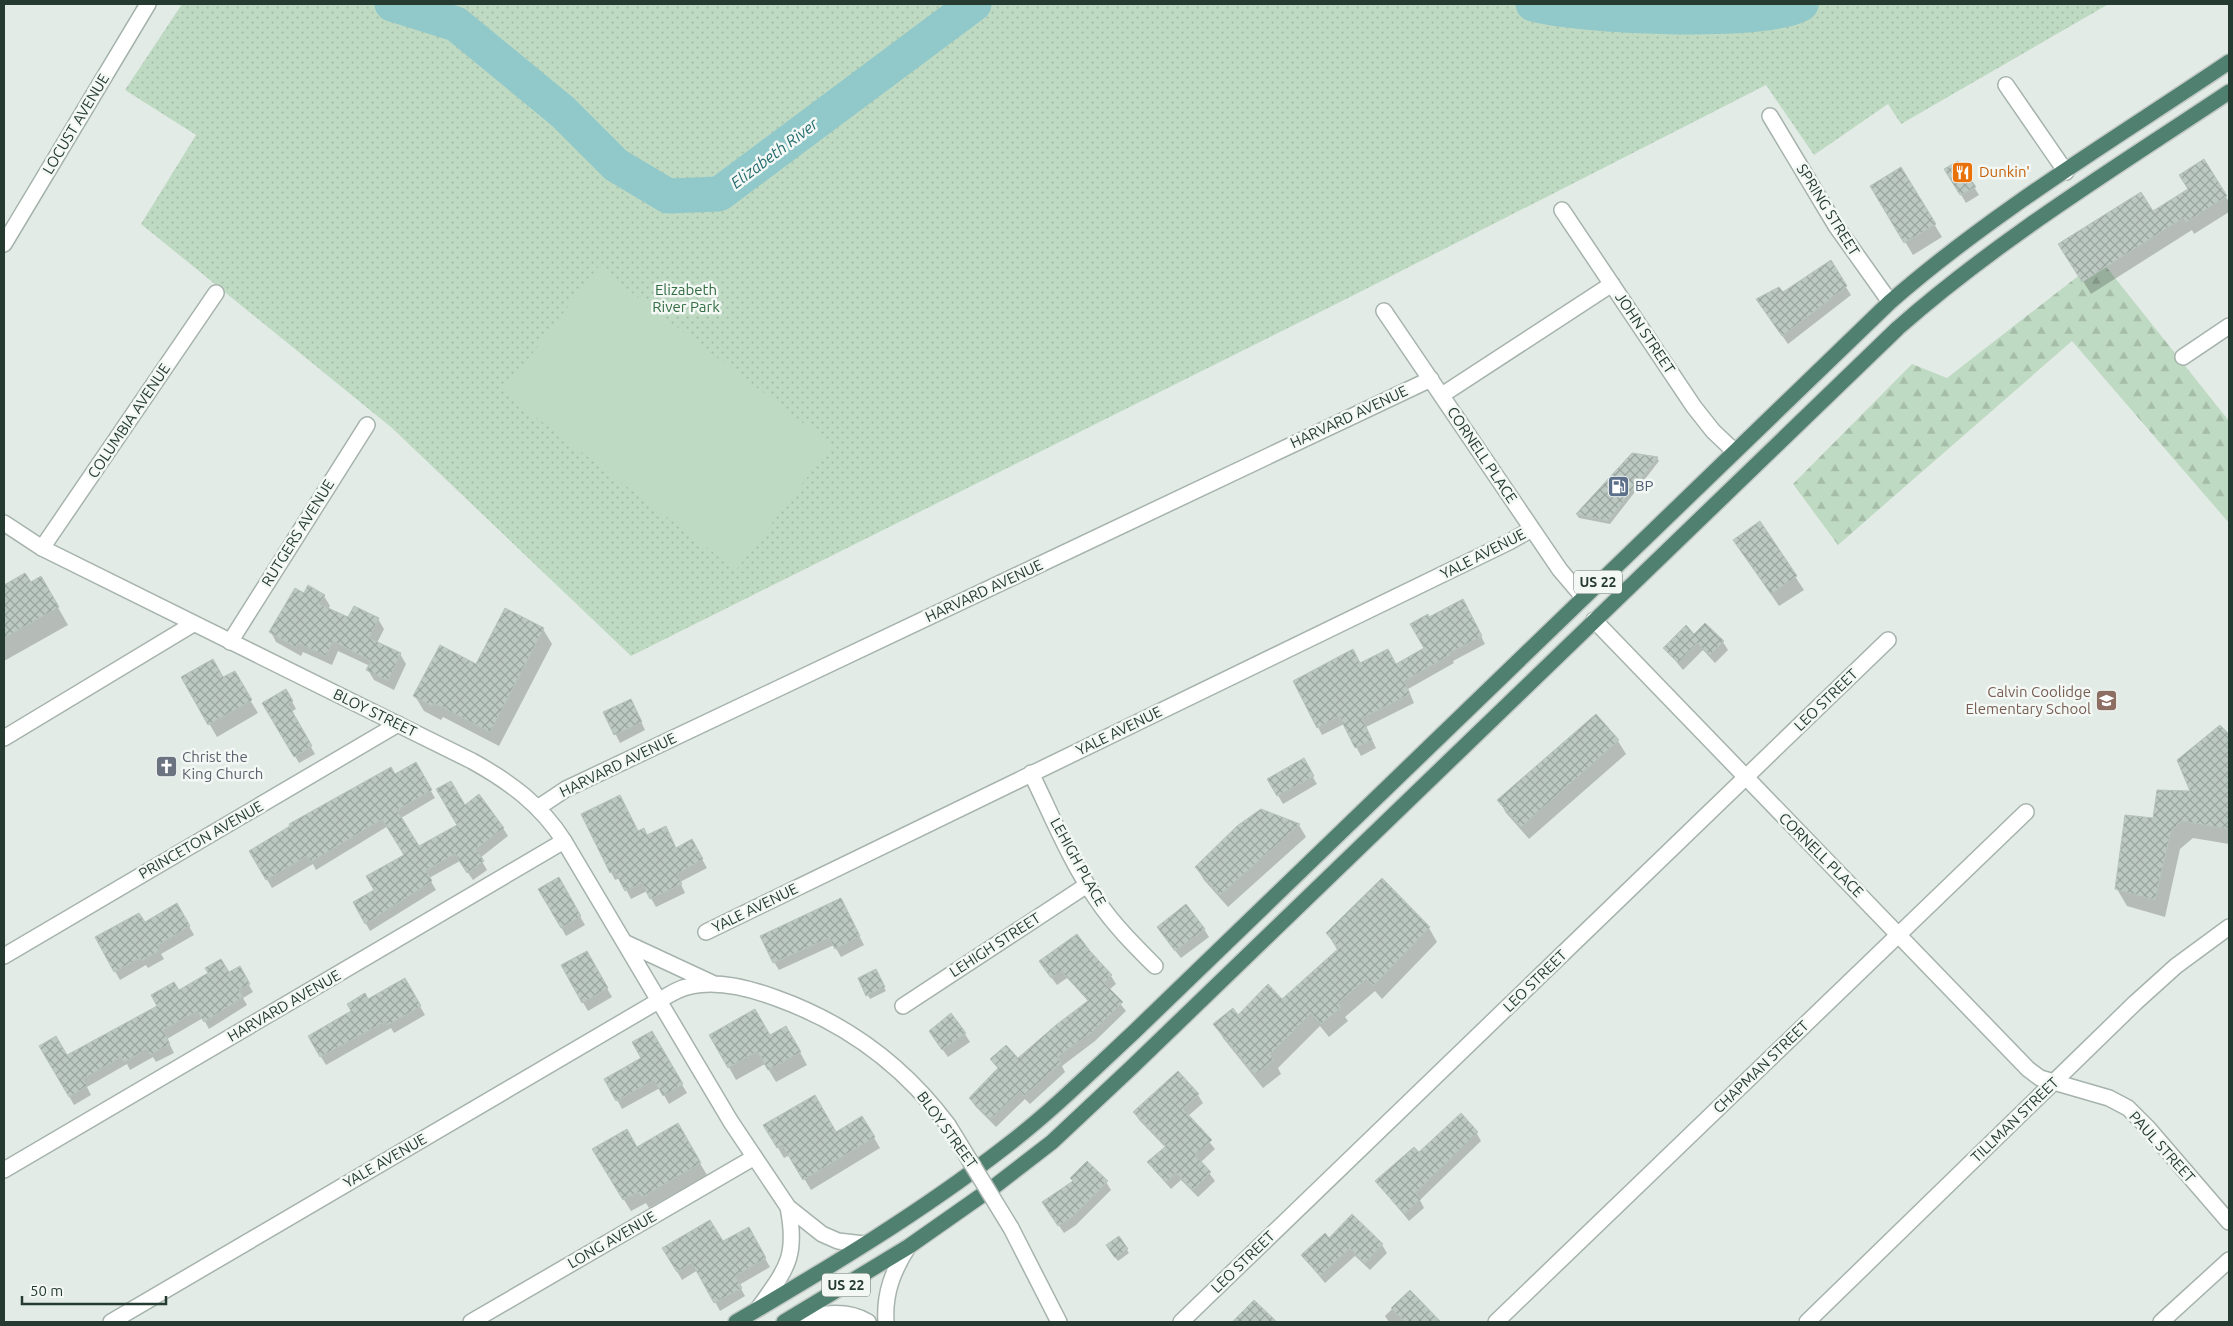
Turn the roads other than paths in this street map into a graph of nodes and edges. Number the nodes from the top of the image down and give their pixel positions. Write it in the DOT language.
graph roads {
  1 [pos="148,4"];
  2 [pos="2229,62"];
  3 [pos="2006,85"];
  4 [pos="2229,92"];
  5 [pos="1770,116"];
  6 [pos="2066,172"];
  7 [pos="1562,210"];
  8 [pos="4,244"];
  9 [pos="1612,284"];
  10 [pos="216,293"];
  11 [pos="1890,302"];
  12 [pos="1384,311"];
  13 [pos="2229,326"];
  14 [pos="2183,357"];
  15 [pos="1430,379"];
  16 [pos="1442,395"];
  17 [pos="367,425"];
  18 [pos="1734,451"];
  19 [pos="5,525"];
  20 [pos="1532,529"];
  21 [pos="42,548"];
  22 [pos="1583,597"];
  23 [pos="1594,620"];
  24 [pos="193,624"];
  25 [pos="1888,640"];
  26 [pos="230,642"];
  27 [pos="398,724"];
  28 [pos="4,738"];
  29 [pos="1031,773"];
  30 [pos="1745,778"];
  31 [pos="539,808"];
  32 [pos="2026,812"];
  33 [pos="564,841"];
  34 [pos="1087,885"];
  35 [pos="2229,927"];
  36 [pos="706,932"];
  37 [pos="1899,934"];
  38 [pos="626,944"];
  39 [pos="4,956"];
  40 [pos="1155,966"];
  41 [pos="714,984"];
  42 [pos="660,1000"];
  43 [pos="903,1006"];
  44 [pos="2053,1082"];
  45 [pos="753,1158"];
  46 [pos="4,1170"];
  47 [pos="788,1207"];
  48 [pos="2229,1222"];
  49 [pos="864,1244"];
  50 [pos="908,1247"];
  51 [pos="2229,1260"];
  52 [pos="758,1309"];
  53 [pos="111,1322"];
  54 [pos="471,1322"];
  55 [pos="736,1322"];
  56 [pos="784,1322"];
  57 [pos="792,1322"];
  58 [pos="868,1322"];
  59 [pos="886,1322"];
  60 [pos="1059,1322"];
  61 [pos="1181,1322"];
  62 [pos="1496,1322"];
  63 [pos="1807,1322"];
  64 [pos="2161,1322"];
  1 -- 8 [label="street, LOCUST AVENUE"];
  2 -- 6 [label="highway, US 22"];
  3 -- 6 [label="street"];
  4 -- 23 [label="highway, US 22"];
  5 -- 11 [label="street, SPRING STREET"];
  6 -- 11 [label="highway, US 22"];
  7 -- 9 [label="street, JOHN STREET"];
  9 -- 16 [label="street"];
  9 -- 18 [label="street, JOHN STREET"];
  10 -- 21 [label="street, COLUMBIA AVENUE"];
  11 -- 18 [label="highway, US 22"];
  12 -- 15 [label="street, CORNELL PLACE"];
  13 -- 14 [label="street"];
  15 -- 16 [label="street, CORNELL PLACE"];
  15 -- 31 [label="street, HARVARD AVENUE"];
  16 -- 20 [label="street, CORNELL PLACE"];
  17 -- 26 [label="street, RUTGERS AVENUE"];
  18 -- 22 [label="highway, US 22"];
  19 -- 21 [label="street, BLOY STREET"];
  20 -- 22 [label="street, CORNELL PLACE"];
  20 -- 29 [label="street, YALE AVENUE"];
  21 -- 24 [label="street, BLOY STREET"];
  22 -- 49 [label="highway, US 22"];
  23 -- 30 [label="street, CORNELL PLACE"];
  23 -- 50 [label="highway, US 22"];
  24 -- 26 [label="street, BLOY STREET"];
  24 -- 28 [label="street"];
  25 -- 30 [label="street, LEO STREET"];
  26 -- 27 [label="street, BLOY STREET"];
  27 -- 31 [label="street, BLOY STREET"];
  27 -- 39 [label="street, PRINCETON AVENUE"];
  29 -- 34 [label="street, LEHIGH PLACE"];
  29 -- 36 [label="street, YALE AVENUE"];
  30 -- 37 [label="street, CORNELL PLACE"];
  30 -- 61 [label="street, LEO STREET"];
  31 -- 33 [label="street, BLOY STREET"];
  32 -- 37 [label="street, CHAPMAN STREET"];
  33 -- 38 [label="street, BLOY STREET"];
  33 -- 46 [label="street, HARVARD AVENUE"];
  34 -- 40 [label="street, LEHIGH PLACE"];
  34 -- 43 [label="street, LEHIGH STREET"];
  35 -- 44 [label="street, TILLMAN STREET"];
  37 -- 44 [label="street, CORNELL PLACE"];
  37 -- 62 [label="street, CHAPMAN STREET"];
  38 -- 41 [label="street"];
  38 -- 42 [label="street, BLOY STREET"];
  41 -- 42 [label="street, BLOY STREET"];
  41 -- 60 [label="street, BLOY STREET, bridge"];
  42 -- 45 [label="street, BLOY STREET"];
  42 -- 53 [label="street, YALE AVENUE"];
  44 -- 48 [label="street, PAUL STREET"];
  44 -- 63 [label="street, TILLMAN STREET"];
  45 -- 47 [label="street, BLOY STREET"];
  45 -- 54 [label="street, LONG AVENUE"];
  47 -- 49 [label="street, BLOY STREET"];
  47 -- 52 [label="street, BLOY STREET"];
  49 -- 52 [label="highway, US 22"];
  50 -- 56 [label="highway, US 22"];
  50 -- 59 [label="street"];
  51 -- 64 [label="street"];
  52 -- 55 [label="highway, US 22"];
  57 -- 58 [label="street"];
}
